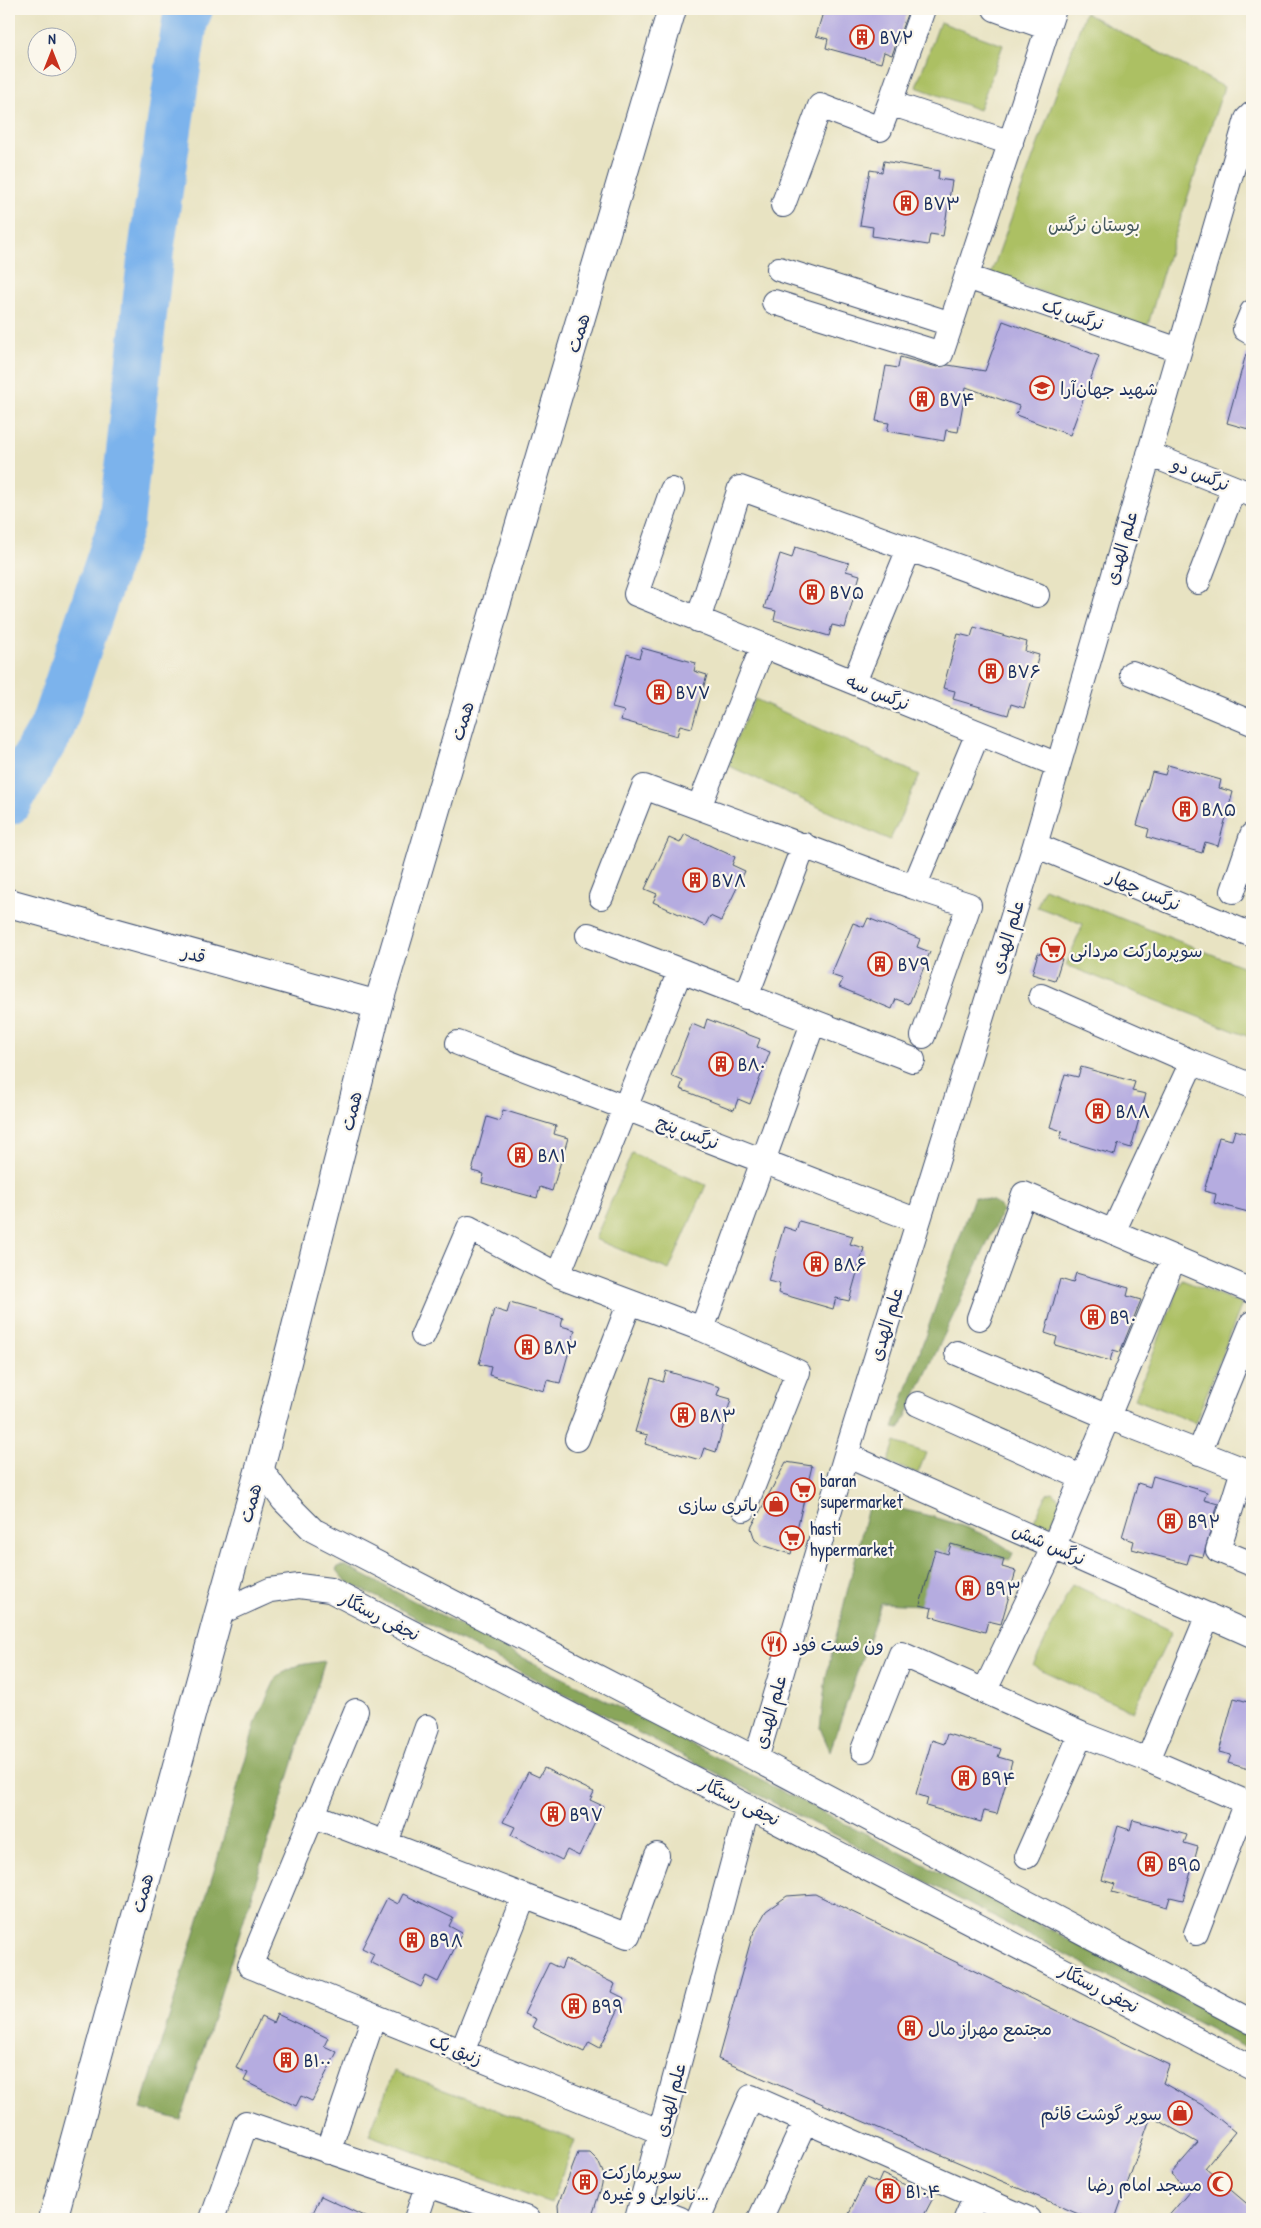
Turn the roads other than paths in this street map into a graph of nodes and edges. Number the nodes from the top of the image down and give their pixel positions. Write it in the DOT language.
graph roads {
  1 [pos="672,9"];
  2 [pos="923,9"];
  3 [pos="995,9"];
  4 [pos="1051,18"];
  5 [pos="890,103"];
  6 [pos="1252,114"];
  7 [pos="1011,143"];
  8 [pos="783,205"];
  9 [pos="779,269"];
  10 [pos="967,277"];
  11 [pos="774,302"];
  12 [pos="1252,312"];
  13 [pos="951,324"];
  14 [pos="1252,333"];
  15 [pos="1179,350"];
  16 [pos="1149,454"];
  17 [pos="672,490"];
  18 [pos="1243,491"];
  19 [pos="909,549"];
  20 [pos="1198,582"];
  21 [pos="1037,595"];
  22 [pos="698,620"];
  23 [pos="763,646"];
  24 [pos="1132,673"];
  25 [pos="854,682"];
  26 [pos="1252,723"];
  27 [pos="978,733"];
  28 [pos="1058,765"];
  29 [pos="699,807"];
  30 [pos="1252,835"];
  31 [pos="804,845"];
  32 [pos="1035,845"];
  33 [pos="914,887"];
  34 [pos="1234,891"];
  35 [pos="601,897"];
  36 [pos="9,903"];
  37 [pos="588,935"];
  38 [pos="1252,935"];
  39 [pos="680,971"];
  40 [pos="1040,996"];
  41 [pos="746,997"];
  42 [pos="378,1005"];
  43 [pos="813,1023"];
  44 [pos="923,1036"];
  45 [pos="458,1043"];
  46 [pos="913,1060"];
  47 [pos="1192,1062"];
  48 [pos="1252,1086"];
  49 [pos="624,1107"];
  50 [pos="763,1162"];
  51 [pos="918,1221"];
  52 [pos="1114,1232"];
  53 [pos="1174,1258"];
  54 [pos="558,1275"];
  55 [pos="1252,1291"];
  56 [pos="630,1302"];
  57 [pos="979,1318"];
  58 [pos="1252,1324"];
  59 [pos="702,1328"];
  60 [pos="423,1335"];
  61 [pos="957,1353"];
  62 [pos="918,1404"];
  63 [pos="1108,1417"];
  64 [pos="576,1439"];
  65 [pos="1199,1453"];
  66 [pos="846,1455"];
  67 [pos="260,1468"];
  68 [pos="1248,1471"];
  69 [pos="1083,1478"];
  70 [pos="744,1509"];
  71 [pos="1054,1546"];
  72 [pos="1252,1564"];
  73 [pos="219,1613"];
  74 [pos="1208,1615"];
  75 [pos="1252,1635"];
  76 [pos="985,1690"];
  77 [pos="356,1712"];
  78 [pos="427,1727"];
  79 [pos="1081,1734"];
  80 [pos="863,1750"];
  81 [pos="756,1760"];
  82 [pos="1148,1760"];
  83 [pos="1249,1804"];
  84 [pos="748,1806"];
  85 [pos="312,1815"];
  86 [pos="386,1844"];
  87 [pos="657,1855"];
  88 [pos="1027,1856"];
  89 [pos="524,1896"];
  90 [pos="1196,1933"];
  91 [pos="374,2016"];
  92 [pos="1252,2022"];
  93 [pos="462,2052"];
  94 [pos="1252,2068"];
  95 [pos="806,2120"];
  96 [pos="662,2132"];
  97 [pos="328,2152"];
  98 [pos="427,2186"];
  99 [pos="976,2196"];
  100 [pos="639,2212"];
  101 [pos="53,2219"];
  102 [pos="212,2219"];
  103 [pos="416,2219"];
  104 [pos="528,2219"];
  105 [pos="680,2219"];
  106 [pos="698,2219"];
  107 [pos="760,2219"];
  108 [pos="966,2219"];
  109 [pos="1028,2219"];
  1 -- 42 [label="street, همت"];
  2 -- 5 [label="street"];
  3 -- 4 [label="street"];
  4 -- 7 [label="street"];
  5 -- 7 [label="street"];
  5 -- 8 [label="street"];
  6 -- 15 [label="street, علم الهدی"];
  7 -- 10 [label="street"];
  9 -- 13 [label="street"];
  10 -- 13 [label="street"];
  10 -- 15 [label="street, نرگس یک"];
  11 -- 13 [label="street"];
  12 -- 14 [label="street"];
  15 -- 16 [label="street, علم الهدی"];
  16 -- 18 [label="street, نرگس دو"];
  16 -- 28 [label="street, علم الهدی"];
  17 -- 22 [label="street, نرگس سه"];
  18 -- 20 [label="street"];
  19 -- 21 [label="street"];
  19 -- 22 [label="street"];
  19 -- 25 [label="street"];
  22 -- 23 [label="street, نرگس سه"];
  23 -- 25 [label="street, نرگس سه"];
  23 -- 29 [label="street"];
  24 -- 26 [label="street"];
  25 -- 27 [label="street, نرگس سه"];
  27 -- 28 [label="street, نرگس سه"];
  27 -- 33 [label="street"];
  28 -- 32 [label="street, علم الهدی"];
  29 -- 31 [label="street"];
  29 -- 35 [label="street"];
  30 -- 34 [label="street"];
  31 -- 33 [label="street"];
  31 -- 41 [label="street"];
  32 -- 38 [label="street, نرگس چهار"];
  32 -- 51 [label="street, علم الهدی"];
  33 -- 44 [label="street"];
  36 -- 42 [label="street, قدر"];
  37 -- 39 [label="street"];
  39 -- 41 [label="street"];
  39 -- 49 [label="street"];
  40 -- 47 [label="street"];
  41 -- 43 [label="street"];
  42 -- 67 [label="street, همت"];
  43 -- 46 [label="street"];
  43 -- 50 [label="street"];
  45 -- 49 [label="street, نرگس پنج"];
  47 -- 48 [label="street"];
  47 -- 52 [label="street"];
  49 -- 50 [label="street, نرگس پنج"];
  49 -- 54 [label="street"];
  50 -- 51 [label="street, نرگس پنج"];
  50 -- 59 [label="street"];
  51 -- 66 [label="street, علم الهدی"];
  52 -- 53 [label="street"];
  52 -- 57 [label="street"];
  53 -- 55 [label="street"];
  53 -- 63 [label="street"];
  54 -- 56 [label="street"];
  54 -- 60 [label="street"];
  56 -- 59 [label="street"];
  56 -- 64 [label="street"];
  58 -- 65 [label="street"];
  59 -- 70 [label="street"];
  61 -- 63 [label="street"];
  62 -- 69 [label="street"];
  63 -- 65 [label="street"];
  63 -- 69 [label="street"];
  65 -- 68 [label="street"];
  66 -- 71 [label="street, نرگس شش"];
  66 -- 81 [label="street, علم الهدی"];
  67 -- 73 [label="street, همت"];
  67 -- 81 [label="street"];
  68 -- 72 [label="street"];
  69 -- 71 [label="street"];
  71 -- 74 [label="street, نرگس شش"];
  71 -- 76 [label="street"];
  73 -- 84 [label="street, نجفی رستگار"];
  73 -- 101 [label="street, همت"];
  74 -- 75 [label="street, نرگس شش"];
  74 -- 82 [label="street"];
  76 -- 79 [label="street"];
  76 -- 80 [label="street"];
  77 -- 85 [label="street"];
  78 -- 86 [label="street"];
  79 -- 82 [label="street"];
  79 -- 88 [label="street"];
  81 -- 92 [label="street"];
  82 -- 83 [label="street"];
  83 -- 90 [label="street"];
  84 -- 94 [label="street, نجفی رستگار"];
  84 -- 96 [label="street, علم الهدی"];
  85 -- 86 [label="street"];
  85 -- 91 [label="street, زنبق یک"];
  86 -- 89 [label="street"];
  87 -- 89 [label="street"];
  89 -- 93 [label="street"];
  91 -- 93 [label="street, زنبق یک"];
  91 -- 97 [label="street"];
  93 -- 96 [label="street, زنبق یک"];
  95 -- 99 [label="street"];
  95 -- 106 [label="street"];
  95 -- 107 [label="street"];
  96 -- 100 [label="street, علم الهدی"];
  97 -- 98 [label="street"];
  97 -- 102 [label="street"];
  98 -- 103 [label="street"];
  98 -- 104 [label="street"];
  99 -- 108 [label="street"];
  99 -- 109 [label="street"];
  100 -- 105 [label="street"];
}
